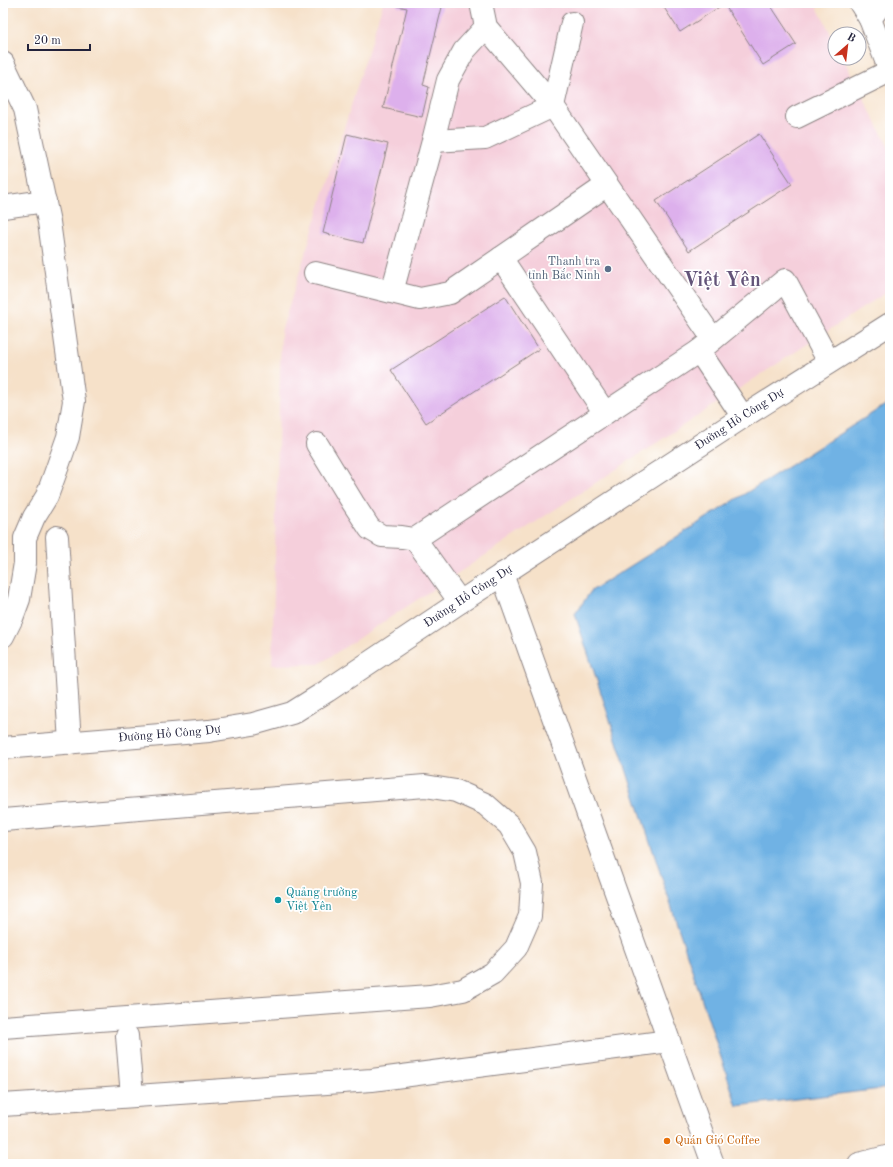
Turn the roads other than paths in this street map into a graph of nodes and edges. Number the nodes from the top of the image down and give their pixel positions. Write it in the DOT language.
graph roads {
  1 [pos="481,3"];
  2 [pos="870,8"];
  3 [pos="572,23"];
  4 [pos="486,27"];
  5 [pos="3,63"];
  6 [pos="890,71"];
  7 [pos="554,106"];
  8 [pos="797,118"];
  9 [pos="433,141"];
  10 [pos="607,185"];
  11 [pos="45,201"];
  12 [pos="3,207"];
  13 [pos="501,258"];
  14 [pos="315,273"];
  15 [pos="392,292"];
  16 [pos="890,324"];
  17 [pos="706,345"];
  18 [pos="829,362"];
  19 [pos="605,414"];
  20 [pos="743,416"];
  21 [pos="317,444"];
  22 [pos="57,537"];
  23 [pos="416,539"];
  24 [pos="502,574"];
  25 [pos="460,602"];
  26 [pos="3,636"];
  27 [pos="3,743"];
  28 [pos="70,743"];
  29 [pos="3,748"];
  30 [pos="3,820"];
  31 [pos="3,1027"];
  32 [pos="127,1036"];
  33 [pos="669,1041"];
  34 [pos="132,1096"];
  35 [pos="3,1105"];
  36 [pos="890,1156"];
  37 [pos="713,1164"];
  38 [pos="859,1164"];
  1 -- 4 [label="main road"];
  2 -- 6 [label="main road"];
  3 -- 7 [label="main road"];
  4 -- 7 [label="main road"];
  4 -- 9 [label="main road"];
  5 -- 11 [label="main road"];
  6 -- 8 [label="main road"];
  7 -- 9 [label="main road"];
  7 -- 10 [label="main road"];
  9 -- 15 [label="main road"];
  10 -- 13 [label="main road"];
  10 -- 17 [label="main road"];
  11 -- 12 [label="main road"];
  11 -- 26 [label="main road"];
  13 -- 15 [label="main road"];
  13 -- 19 [label="main road"];
  14 -- 15 [label="main road"];
  16 -- 18 [label="main road, Đường Hồ Công Dự"];
  17 -- 18 [label="main road"];
  17 -- 19 [label="main road"];
  17 -- 20 [label="main road"];
  18 -- 20 [label="main road, Đường Hồ Công Dự"];
  19 -- 23 [label="main road"];
  20 -- 24 [label="main road, Đường Hồ Công Dự"];
  21 -- 23 [label="main road"];
  22 -- 28 [label="main road"];
  23 -- 25 [label="main road"];
  24 -- 25 [label="main road, Đường Hồ Công Dự"];
  24 -- 33 [label="main road"];
  25 -- 28 [label="main road, Đường Hồ Công Dự"];
  27 -- 29 [label="main road"];
  28 -- 29 [label="main road, Đường Hồ Công Dự"];
  30 -- 31 [label="main road"];
  32 -- 34 [label="main road"];
  33 -- 34 [label="main road"];
  33 -- 37 [label="main road"];
  34 -- 35 [label="main road"];
  36 -- 38 [label="main road"];
}
